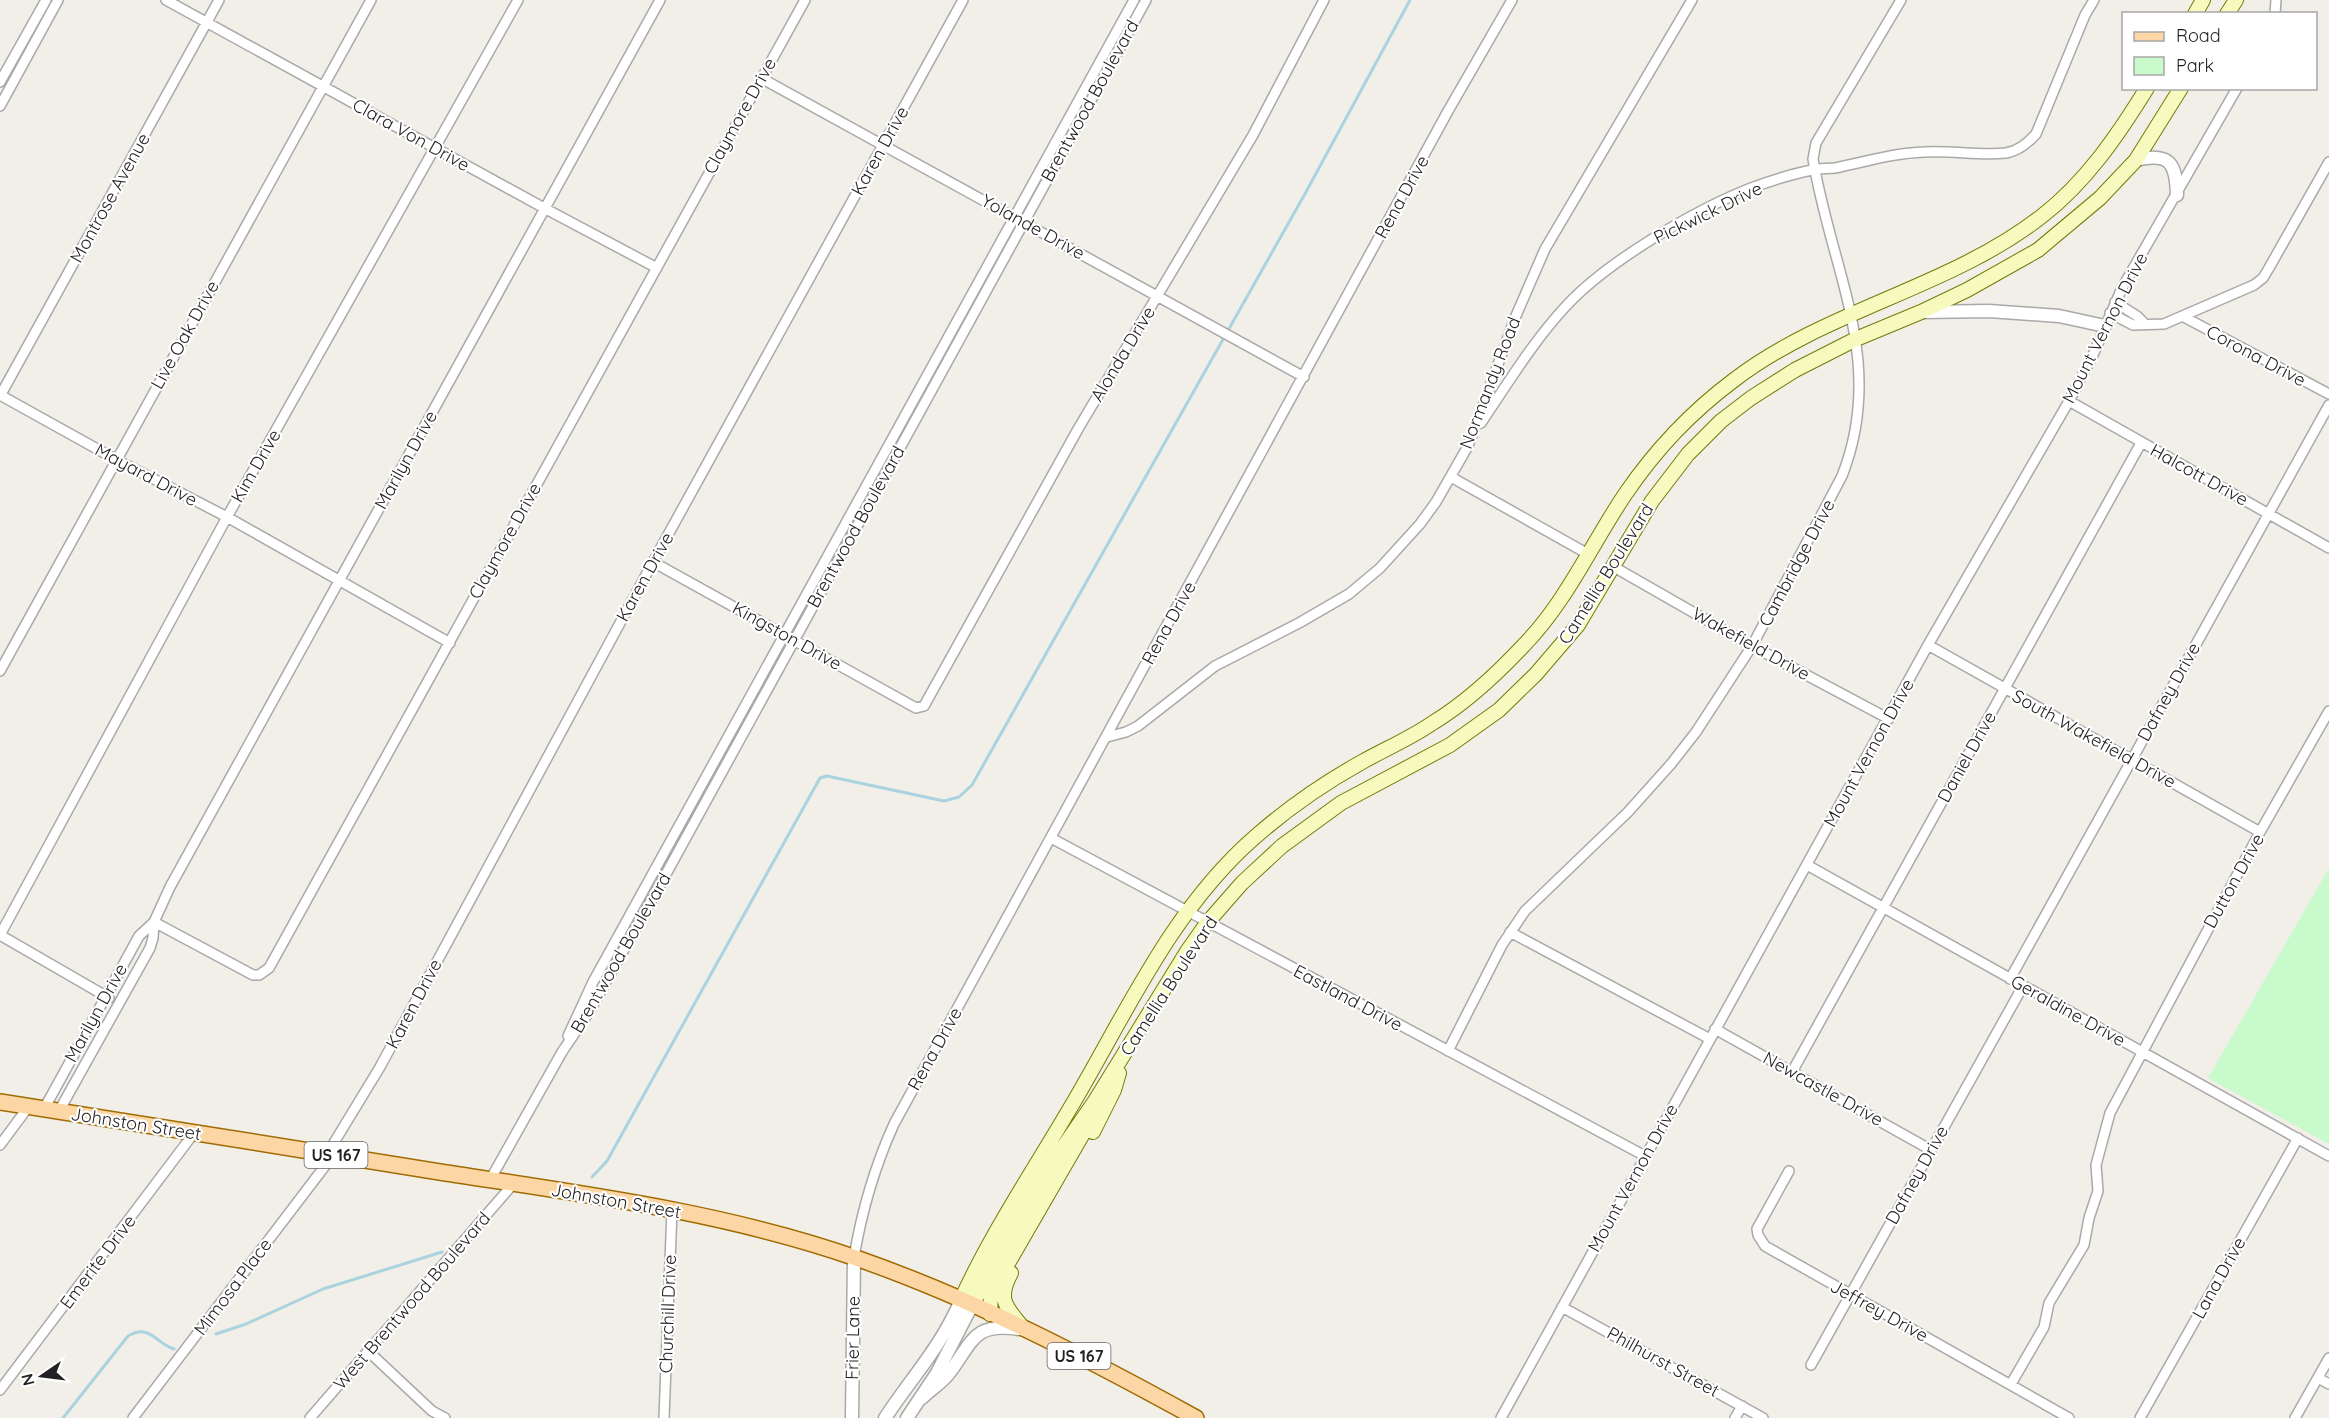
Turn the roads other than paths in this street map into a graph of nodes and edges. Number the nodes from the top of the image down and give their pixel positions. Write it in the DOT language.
graph roads {
  1 [pos="46,0"];
  2 [pos="58,0"];
  3 [pos="166,0"];
  4 [pos="219,0"];
  5 [pos="371,0"];
  6 [pos="518,0"];
  7 [pos="660,0"];
  8 [pos="805,0"];
  9 [pos="963,0"];
  10 [pos="1134,0"];
  11 [pos="1146,0"];
  12 [pos="1324,0"];
  13 [pos="1512,0"];
  14 [pos="1692,0"];
  15 [pos="1901,0"];
  16 [pos="2094,0"];
  17 [pos="207,22"];
  18 [pos="18,51"];
  19 [pos="27,56"];
  20 [pos="761,78"];
  21 [pos="0,82"];
  22 [pos="323,86"];
  23 [pos="2146,90"];
  24 [pos="2180,90"];
  25 [pos="2236,90"];
  26 [pos="0,106"];
  27 [pos="883,145"];
  28 [pos="434,147"];
  29 [pos="2136,160"];
  30 [pos="2329,162"];
  31 [pos="1814,169"];
  32 [pos="2177,195"];
  33 [pos="544,208"];
  34 [pos="1019,220"];
  35 [pos="657,268"];
  36 [pos="1158,295"];
  37 [pos="2115,302"];
  38 [pos="1921,312"];
  39 [pos="2110,313"];
  40 [pos="1851,316"];
  41 [pos="2184,317"];
  42 [pos="2145,324"];
  43 [pos="2105,326"];
  44 [pos="1856,339"];
  45 [pos="1304,377"];
  46 [pos="2329,394"];
  47 [pos="0,395"];
  48 [pos="2069,401"];
  49 [pos="2329,405"];
  50 [pos="1472,436"];
  51 [pos="2141,443"];
  52 [pos="117,460"];
  53 [pos="1451,477"];
  54 [pos="2269,513"];
  55 [pos="227,517"];
  56 [pos="2329,548"];
  57 [pos="1588,554"];
  58 [pos="653,562"];
  59 [pos="1614,567"];
  60 [pos="340,581"];
  61 [pos="790,637"];
  62 [pos="450,643"];
  63 [pos="1928,645"];
  64 [pos="1752,646"];
  65 [pos="0,671"];
  66 [pos="2005,689"];
  67 [pos="921,708"];
  68 [pos="2329,711"];
  69 [pos="1889,719"];
  70 [pos="1107,737"];
  71 [pos="2132,760"];
  72 [pos="2260,832"];
  73 [pos="1052,838"];
  74 [pos="1807,865"];
  75 [pos="1883,907"];
  76 [pos="1187,912"];
  77 [pos="154,922"];
  78 [pos="1206,923"];
  79 [pos="1510,932"];
  80 [pos="0,935"];
  81 [pos="2010,979"];
  82 [pos="2023,986"];
  83 [pos="106,996"];
  84 [pos="1132,998"];
  85 [pos="118,1003"];
  86 [pos="1715,1029"];
  87 [pos="1710,1039"];
  88 [pos="1448,1051"];
  89 [pos="2141,1052"];
  90 [pos="1126,1053"];
  91 [pos="1792,1072"];
  92 [pos="1095,1101"];
  93 [pos="0,1102"];
  94 [pos="44,1109"];
  95 [pos="194,1133"];
  96 [pos="2298,1138"];
  97 [pos="0,1145"];
  98 [pos="1931,1150"];
  99 [pos="330,1155"];
  100 [pos="1645,1156"];
  101 [pos="2329,1156"];
  102 [pos="1789,1171"];
  103 [pos="490,1180"];
  104 [pos="513,1183"];
  105 [pos="672,1210"];
  106 [pos="854,1257"];
  107 [pos="1850,1295"];
  108 [pos="966,1302"];
  109 [pos="1562,1307"];
  110 [pos="990,1314"];
  111 [pos="1026,1330"];
  112 [pos="368,1351"];
  113 [pos="2329,1358"];
  114 [pos="1811,1365"];
  115 [pos="2318,1378"];
  116 [pos="2011,1384"];
  117 [pos="2329,1384"];
  118 [pos="0,1390"];
  119 [pos="922,1398"];
  120 [pos="1742,1406"];
  121 [pos="134,1418"];
  122 [pos="310,1418"];
  123 [pos="445,1418"];
  124 [pos="664,1418"];
  125 [pos="852,1418"];
  126 [pos="885,1418"];
  127 [pos="907,1418"];
  128 [pos="1196,1418"];
  129 [pos="1501,1418"];
  130 [pos="1735,1418"];
  131 [pos="1763,1418"];
  132 [pos="2069,1418"];
  133 [pos="2140,1418"];
  134 [pos="2295,1418"];
  1 -- 18 [label="street"];
  2 -- 19 [label="street"];
  3 -- 17 [label="street, Clara Von Drive"];
  4 -- 17 [label="street, Montrose Avenue"];
  5 -- 22 [label="street, Live Oak Drive"];
  6 -- 28 [label="street, Kim Drive"];
  7 -- 33 [label="street, Marilyn Drive"];
  8 -- 20 [label="street, Claymore Drive"];
  9 -- 27 [label="street, Karen Drive"];
  10 -- 34 [label="street, Brentwood Boulevard"];
  11 -- 34 [label="street, Brentwood Boulevard"];
  12 -- 36 [label="street, Alonda Drive"];
  13 -- 45 [label="street, Rena Drive"];
  14 -- 50 [label="street, Normandy Road"];
  15 -- 31 [label="street, Cambridge Drive"];
  16 -- 31 [label="street, Pickwick Drive"];
  17 -- 22 [label="street, Clara Von Drive"];
  17 -- 47 [label="street, Montrose Avenue"];
  18 -- 19 [label="street"];
  18 -- 21 [label="street"];
  19 -- 26 [label="street"];
  20 -- 27 [label="street, Yolande Drive"];
  20 -- 35 [label="street, Claymore Drive"];
  22 -- 28 [label="street, Clara Von Drive"];
  22 -- 52 [label="street, Live Oak Drive"];
  23 -- 40 [label="main road, Camellia Boulevard"];
  24 -- 29 [label="main road, Camellia Boulevard"];
  25 -- 32 [label="street, Mount Vernon Drive"];
  27 -- 34 [label="street, Yolande Drive"];
  27 -- 58 [label="street, Karen Drive"];
  28 -- 33 [label="street, Clara Von Drive"];
  28 -- 55 [label="street, Kim Drive"];
  29 -- 32 [label="street"];
  29 -- 38 [label="main road, Camellia Boulevard"];
  30 -- 41 [label="street"];
  31 -- 40 [label="street, Cambridge Drive"];
  31 -- 50 [label="street, Pickwick Drive"];
  32 -- 37 [label="street, Mount Vernon Drive"];
  33 -- 35 [label="street, Clara Von Drive"];
  33 -- 60 [label="street, Marilyn Drive"];
  34 -- 36 [label="street, Yolande Drive"];
  34 -- 61 [label="street, Brentwood Boulevard"];
  35 -- 62 [label="street, Claymore Drive"];
  36 -- 45 [label="street, Yolande Drive"];
  36 -- 67 [label="street, Alonda Drive"];
  37 -- 39 [label="street, Mount Vernon Drive"];
  37 -- 42 [label="street"];
  38 -- 43 [label="street"];
  38 -- 44 [label="main road, Camellia Boulevard"];
  39 -- 42 [label="street"];
  39 -- 43 [label="street, Mount Vernon Drive"];
  40 -- 44 [label="street, Cambridge Drive"];
  40 -- 57 [label="main road, Camellia Boulevard"];
  41 -- 42 [label="street"];
  41 -- 46 [label="street, Corona Drive"];
  43 -- 48 [label="street, Mount Vernon Drive"];
  44 -- 59 [label="main road, Camellia Boulevard"];
  44 -- 64 [label="street, Cambridge Drive"];
  45 -- 70 [label="street, Rena Drive"];
  47 -- 52 [label="street, Mayard Drive"];
  48 -- 51 [label="street, Halcott Drive"];
  48 -- 63 [label="street, Mount Vernon Drive"];
  49 -- 54 [label="street, Dafney Drive"];
  50 -- 53 [label="street, Normandy Road"];
  51 -- 54 [label="street, Halcott Drive"];
  51 -- 66 [label="street, Daniel Drive"];
  52 -- 55 [label="street, Mayard Drive"];
  52 -- 65 [label="street, Live Oak Drive"];
  53 -- 57 [label="street"];
  53 -- 70 [label="street, Normandy Road"];
  54 -- 56 [label="street, Halcott Drive"];
  54 -- 71 [label="street, Dafney Drive"];
  55 -- 60 [label="street, Mayard Drive"];
  55 -- 80 [label="street, Kim Drive"];
  57 -- 76 [label="main road, Camellia Boulevard"];
  58 -- 61 [label="street, Kingston Drive"];
  58 -- 99 [label="street, Karen Drive"];
  59 -- 64 [label="street, Wakefield Drive"];
  59 -- 78 [label="main road, Camellia Boulevard"];
  60 -- 62 [label="street, Mayard Drive"];
  60 -- 77 [label="street, Marilyn Drive"];
  61 -- 67 [label="street, Kingston Drive"];
  61 -- 103 [label="street, Brentwood Boulevard"];
  62 -- 77 [label="street, Claymore Drive"];
  63 -- 66 [label="street, South Wakefield Drive"];
  63 -- 69 [label="street, Mount Vernon Drive"];
  64 -- 69 [label="street, Wakefield Drive"];
  64 -- 79 [label="street, Cambridge Drive"];
  66 -- 71 [label="street, South Wakefield Drive"];
  66 -- 75 [label="street, Daniel Drive"];
  68 -- 72 [label="street, Dutton Drive"];
  69 -- 74 [label="street, Mount Vernon Drive"];
  70 -- 73 [label="street, Rena Drive"];
  71 -- 72 [label="street, South Wakefield Drive"];
  71 -- 81 [label="street, Dafney Drive"];
  72 -- 89 [label="street, Dutton Drive"];
  73 -- 76 [label="street, Eastland Drive"];
  73 -- 106 [label="street, Rena Drive"];
  74 -- 75 [label="street, Geraldine Drive"];
  74 -- 86 [label="street, Mount Vernon Drive"];
  75 -- 81 [label="street, Geraldine Drive"];
  75 -- 91 [label="street, Daniel Drive"];
  76 -- 78 [label="street, Eastland Drive"];
  76 -- 84 [label="main road, Camellia Boulevard"];
  77 -- 83 [label="street, Marilyn Drive"];
  77 -- 85 [label="street, Marilyn Drive"];
  78 -- 88 [label="street, Eastland Drive"];
  78 -- 90 [label="main road, Camellia Boulevard"];
  79 -- 87 [label="street"];
  79 -- 88 [label="street, Cambridge Drive"];
  80 -- 83 [label="street"];
  81 -- 82 [label="street, Geraldine Drive"];
  82 -- 89 [label="street, Geraldine Drive"];
  82 -- 98 [label="street, Dafney Drive"];
  83 -- 85 [label="street"];
  83 -- 94 [label="street, Marilyn Drive"];
  84 -- 92 [label="main road"];
  84 -- 108 [label="main road, Camellia Boulevard"];
  85 -- 94 [label="street, Marilyn Drive"];
  86 -- 87 [label="street, Mount Vernon Drive"];
  86 -- 91 [label="street, Newcastle Drive"];
  87 -- 100 [label="street, Mount Vernon Drive"];
  88 -- 100 [label="street, Eastland Drive"];
  89 -- 96 [label="street, Geraldine Drive"];
  89 -- 116 [label="street, Dutton Drive"];
  90 -- 92 [label="main road, Camellia Boulevard"];
  90 -- 111 [label="main road"];
  91 -- 98 [label="street, Newcastle Drive"];
  92 -- 108 [label="main road, Camellia Boulevard"];
  92 -- 110 [label="main road"];
  93 -- 94 [label="main road, Johnston Street / US 167"];
  94 -- 95 [label="main road, Johnston Street / US 167"];
  94 -- 97 [label="street"];
  95 -- 99 [label="main road, Johnston Street / US 167"];
  95 -- 118 [label="street, Emerite Drive"];
  96 -- 101 [label="street, Geraldine Drive"];
  96 -- 133 [label="street, Lana Drive"];
  98 -- 107 [label="street, Dafney Drive"];
  99 -- 103 [label="main road, Johnston Street / US 167"];
  99 -- 121 [label="street, Mimosa Place"];
  100 -- 109 [label="street, Mount Vernon Drive"];
  102 -- 107 [label="street, Jeffrey Drive"];
  103 -- 104 [label="main road, Johnston Street / US 167"];
  104 -- 105 [label="main road, Johnston Street / US 167"];
  104 -- 112 [label="street, West Brentwood Boulevard"];
  105 -- 106 [label="main road, Johnston Street / US 167"];
  105 -- 124 [label="street, Churchill Drive"];
  106 -- 108 [label="main road, Johnston Street / US 167"];
  106 -- 125 [label="street, Frier Lane"];
  107 -- 114 [label="street, Dafney Drive"];
  107 -- 116 [label="street, Jeffrey Drive"];
  108 -- 110 [label="main road, Johnston Street / US 167"];
  108 -- 119 [label="street"];
  108 -- 126 [label="street"];
  109 -- 120 [label="street, Philhurst Street"];
  109 -- 129 [label="street, Mount Vernon Drive"];
  110 -- 111 [label="main road, Johnston Street / US 167"];
  111 -- 119 [label="street"];
  111 -- 128 [label="main road, Johnston Street / US 167"];
  112 -- 122 [label="street, West Brentwood Boulevard"];
  112 -- 123 [label="street"];
  113 -- 115 [label="street"];
  115 -- 117 [label="street"];
  115 -- 134 [label="street"];
  116 -- 132 [label="street, Jeffrey Drive"];
  119 -- 127 [label="street"];
  120 -- 130 [label="street"];
  120 -- 131 [label="street, Philhurst Street"];
}
